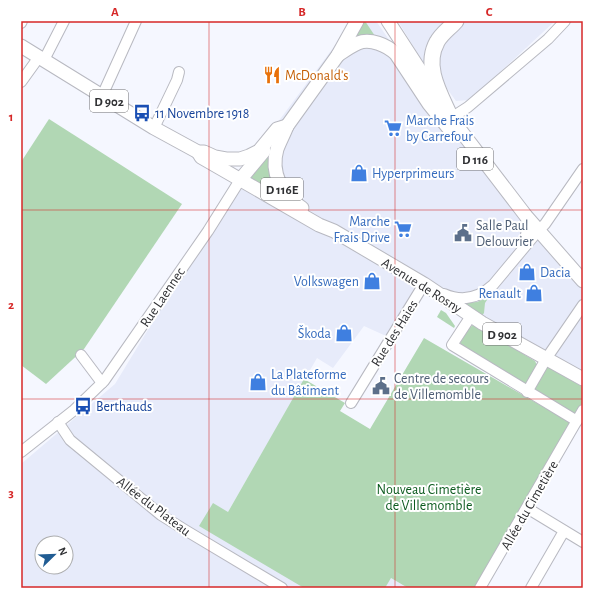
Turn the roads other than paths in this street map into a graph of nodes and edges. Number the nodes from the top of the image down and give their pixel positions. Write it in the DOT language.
graph roads {
  1 [pos="64,21"];
  2 [pos="136,21"];
  3 [pos="357,21"];
  4 [pos="388,21"];
  5 [pos="456,21"];
  6 [pos="565,21"];
  7 [pos="21,46"];
  8 [pos="338,55"];
  9 [pos="41,59"];
  10 [pos="178,72"];
  11 [pos="21,82"];
  12 [pos="102,96"];
  13 [pos="445,117"];
  14 [pos="287,126"];
  15 [pos="154,128"];
  16 [pos="198,152"];
  17 [pos="229,160"];
  18 [pos="583,169"];
  19 [pos="240,180"];
  20 [pos="526,216"];
  21 [pos="538,231"];
  22 [pos="334,232"];
  23 [pos="520,252"];
  24 [pos="583,282"];
  25 [pos="424,284"];
  26 [pos="583,305"];
  27 [pos="470,316"];
  28 [pos="81,355"];
  29 [pos="546,359"];
  30 [pos="583,379"];
  31 [pos="102,383"];
  32 [pos="527,392"];
  33 [pos="351,403"];
  34 [pos="583,410"];
  35 [pos="577,421"];
  36 [pos="58,422"];
  37 [pos="21,452"];
  38 [pos="527,508"];
  39 [pos="564,531"];
  40 [pos="583,542"];
  41 [pos="282,588"];
  42 [pos="480,588"];
  43 [pos="531,588"];
  1 -- 9 [label="street"];
  2 -- 12 [label="street"];
  3 -- 8 [label="main road, Rue Laennec"];
  4 -- 13 [label="main road, D 116"];
  5 -- 13 [label="highway"];
  6 -- 13 [label="street"];
  7 -- 9 [label="main road, D 902"];
  8 -- 13 [label="main road, D 116"];
  8 -- 14 [label="main road, Rue Laennec / D 116E"];
  9 -- 11 [label="street"];
  9 -- 12 [label="main road, D 902"];
  10 -- 15 [label="street"];
  12 -- 15 [label="main road, D 902"];
  13 -- 20 [label="main road, D 116"];
  14 -- 17 [label="main road, Rue Laennec / D 116E"];
  14 -- 19 [label="main road, Rue Laennec / D 116E"];
  14 -- 22 [label="main road, Rue Laennec / D 116E"];
  15 -- 16 [label="main road, D 902"];
  16 -- 17 [label="main road, D 902"];
  16 -- 19 [label="main road, D 902"];
  17 -- 19 [label="main road"];
  18 -- 21 [label="street"];
  19 -- 22 [label="main road, Avenue de Rosny / D 902"];
  19 -- 31 [label="street, Rue Laennec"];
  20 -- 21 [label="main road, D 116"];
  20 -- 23 [label="street"];
  21 -- 23 [label="street"];
  21 -- 24 [label="main road, D 116"];
  22 -- 25 [label="main road, Avenue de Rosny / D 902"];
  23 -- 25 [label="street"];
  25 -- 27 [label="main road, Avenue de Rosny / D 902"];
  25 -- 33 [label="street, Rue des Haies"];
  26 -- 29 [label="street"];
  27 -- 29 [label="main road, Avenue de Rosny / D 902"];
  27 -- 32 [label="street"];
  28 -- 31 [label="street"];
  29 -- 30 [label="main road, Avenue de Rosny / D 902"];
  29 -- 32 [label="street"];
  31 -- 36 [label="street, Rue Laennec"];
  32 -- 35 [label="street"];
  34 -- 35 [label="street, Allée du Cimetière"];
  35 -- 38 [label="street, Allée du Cimetière"];
  36 -- 37 [label="street, Rue Laennec"];
  36 -- 41 [label="street, Allée du Plateau"];
  38 -- 39 [label="street"];
  38 -- 42 [label="street, Allée du Cimetière"];
  39 -- 40 [label="street"];
  39 -- 43 [label="street"];
}
